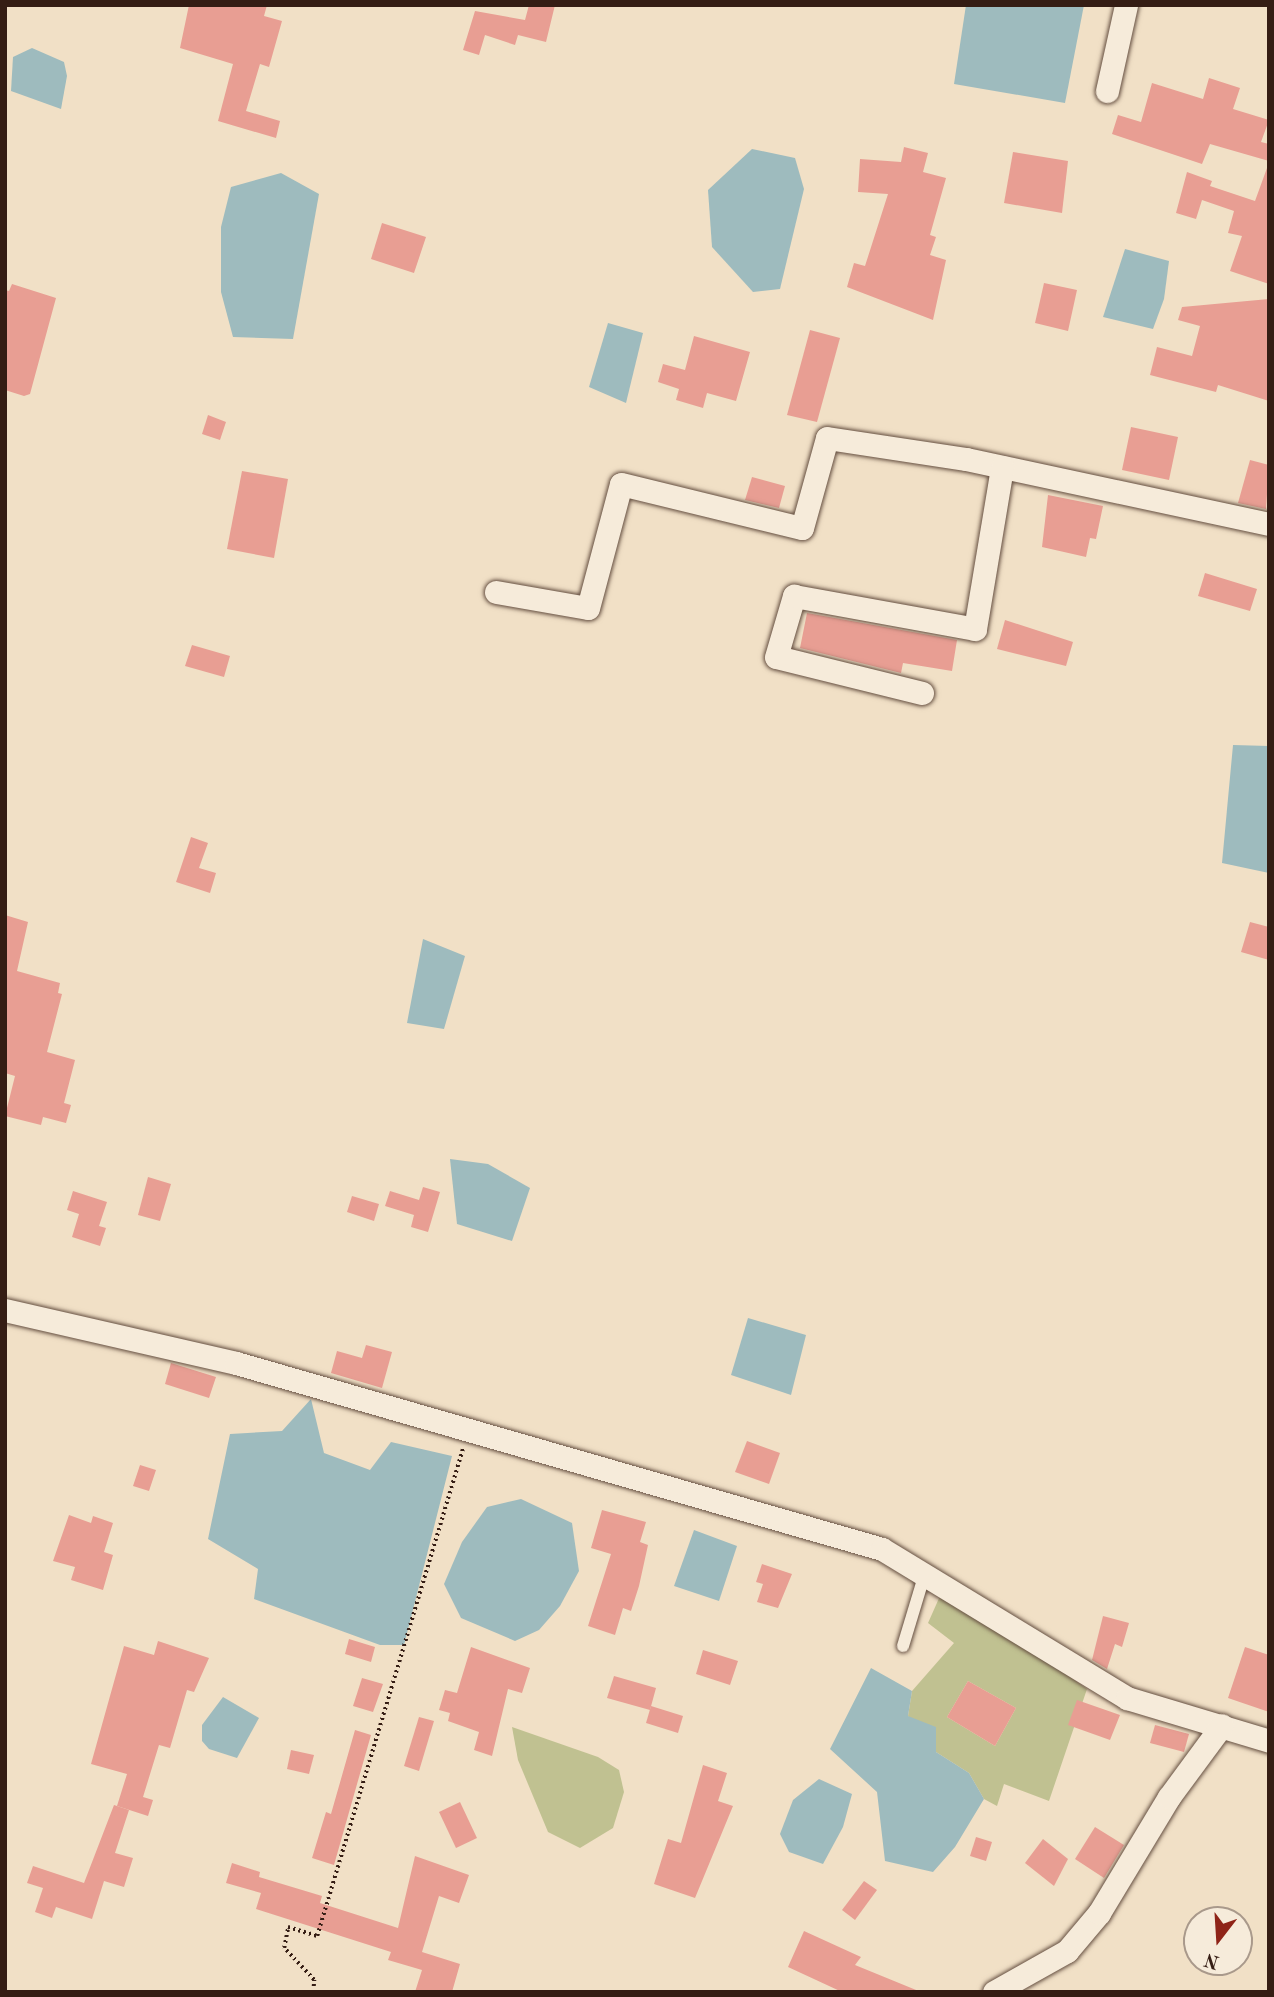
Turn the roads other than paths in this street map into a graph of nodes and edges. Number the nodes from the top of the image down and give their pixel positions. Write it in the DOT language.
graph roads {
  1 [pos="1126,5"];
  2 [pos="1107,91"];
  3 [pos="1002,467"];
  4 [pos="1269,524"];
  5 [pos="496,592"];
  6 [pos="922,693"];
  7 [pos="5,1310"];
  8 [pos="926,1572"];
  9 [pos="903,1646"];
  10 [pos="1222,1725"];
  11 [pos="1269,1741"];
  12 [pos="994,1992"];
  1 -- 2 [label="street"];
  3 -- 4 [label="street"];
  3 -- 5 [label="street"];
  3 -- 6 [label="street"];
  7 -- 8 [label="street"];
  8 -- 9 [label="lane"];
  8 -- 10 [label="street"];
  10 -- 11 [label="street"];
  10 -- 12 [label="street"];
}
